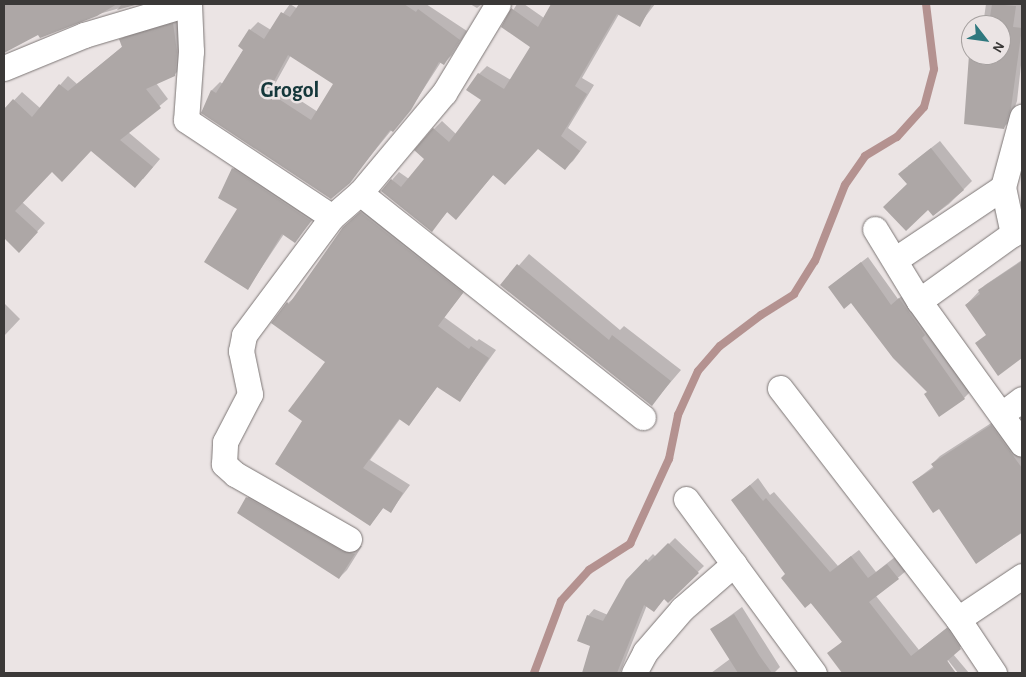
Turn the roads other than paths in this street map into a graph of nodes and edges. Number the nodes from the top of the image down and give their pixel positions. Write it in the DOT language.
graph roads {
  1 [pos="188,4"];
  2 [pos="498,4"];
  3 [pos="4,68"];
  4 [pos="1022,117"];
  5 [pos="1003,187"];
  6 [pos="360,193"];
  7 [pos="332,217"];
  8 [pos="874,229"];
  9 [pos="1018,230"];
  10 [pos="896,259"];
  11 [pos="920,301"];
  12 [pos="780,388"];
  13 [pos="1022,399"];
  14 [pos="1002,414"];
  15 [pos="643,417"];
  16 [pos="1022,444"];
  17 [pos="686,499"];
  18 [pos="349,538"];
  19 [pos="734,564"];
  20 [pos="1022,576"];
  21 [pos="958,620"];
  22 [pos="812,672"];
  23 [pos="634,673"];
  24 [pos="994,673"];
  1 -- 3 [label="street"];
  1 -- 7 [label="street"];
  2 -- 6 [label="street"];
  4 -- 5 [label="street"];
  5 -- 9 [label="street"];
  5 -- 10 [label="street"];
  6 -- 7 [label="street"];
  6 -- 15 [label="street"];
  7 -- 18 [label="street"];
  8 -- 10 [label="street"];
  9 -- 11 [label="street"];
  10 -- 11 [label="street"];
  11 -- 14 [label="street"];
  12 -- 21 [label="street"];
  13 -- 14 [label="street"];
  14 -- 16 [label="street"];
  17 -- 19 [label="street"];
  19 -- 22 [label="street"];
  19 -- 23 [label="street"];
  20 -- 21 [label="street"];
  21 -- 24 [label="street"];
}
